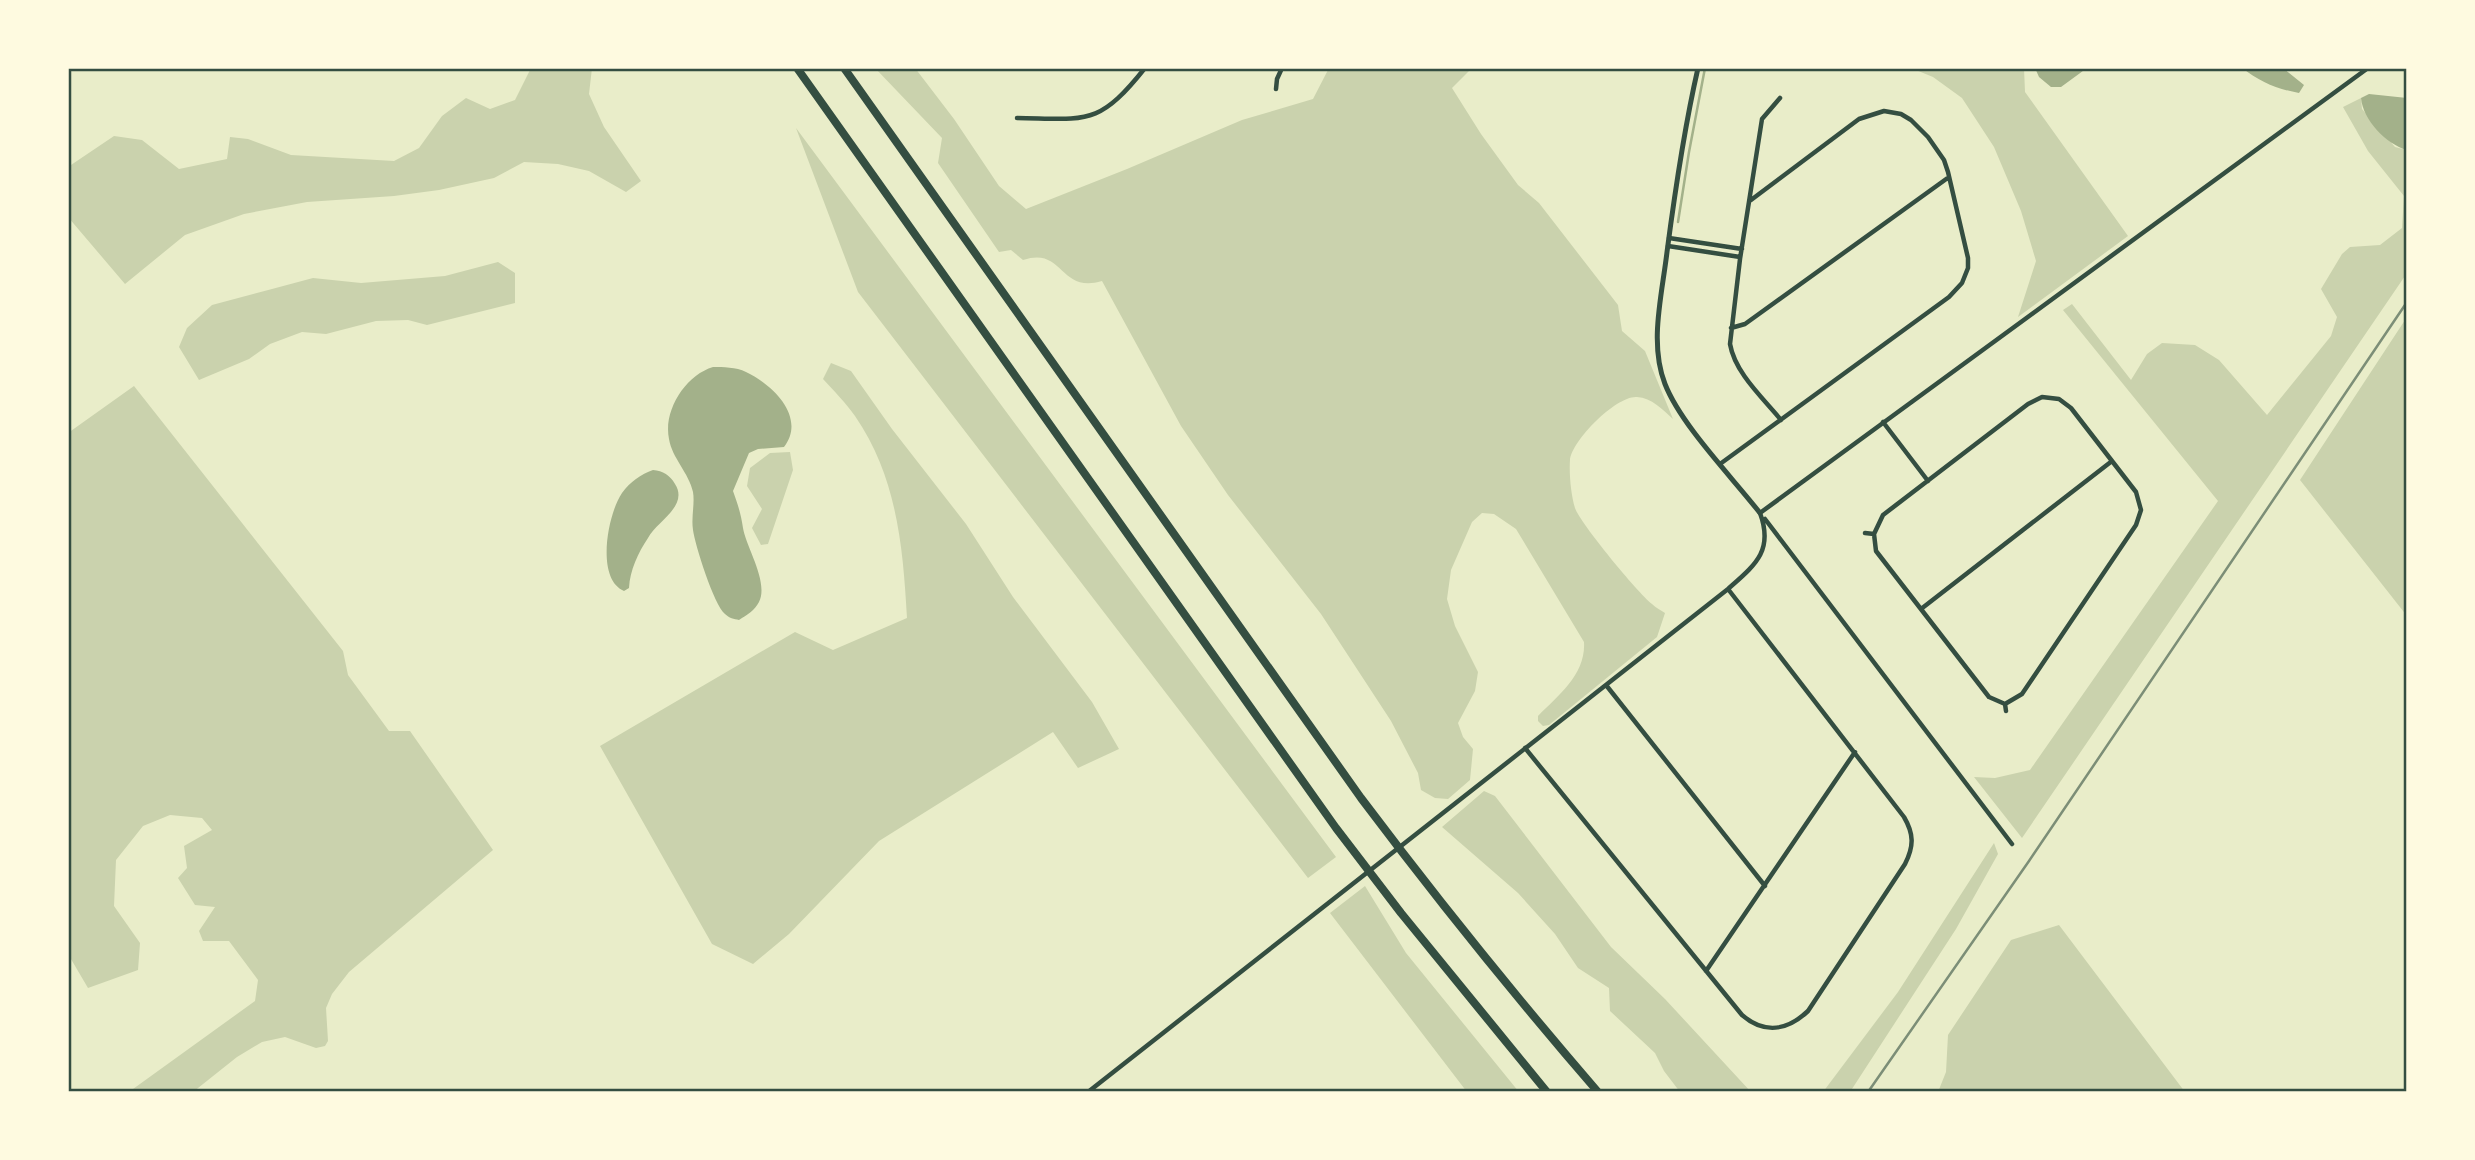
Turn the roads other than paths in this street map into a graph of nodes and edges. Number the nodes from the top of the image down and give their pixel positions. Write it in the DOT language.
graph roads {
  1 [pos="797,68"];
  2 [pos="844,68"];
  3 [pos="1146,68"];
  4 [pos="1282,68"];
  5 [pos="1698,68"];
  6 [pos="2368,68"];
  7 [pos="1276,89"];
  8 [pos="1780,99"];
  9 [pos="1017,118"];
  10 [pos="1949,177"];
  11 [pos="1751,200"];
  12 [pos="1669,238"];
  13 [pos="1668,246"];
  14 [pos="1742,249"];
  15 [pos="1740,257"];
  16 [pos="1731,328"];
  17 [pos="1781,420"];
  18 [pos="1883,422"];
  19 [pos="2112,461"];
  20 [pos="1720,464"];
  21 [pos="1928,481"];
  22 [pos="1760,513"];
  23 [pos="1865,533"];
  24 [pos="1874,534"];
  25 [pos="1728,589"];
  26 [pos="1921,609"];
  27 [pos="1606,685"];
  28 [pos="2005,704"];
  29 [pos="2006,712"];
  30 [pos="1525,748"];
  31 [pos="1855,752"];
  32 [pos="2012,844"];
  33 [pos="1765,886"];
  34 [pos="1706,972"];
  35 [pos="1088,1092"];
  36 [pos="1547,1092"];
  37 [pos="1598,1092"];
  1 -- 36 [label="highway"];
  2 -- 37 [label="highway"];
  3 -- 9 [label="street"];
  4 -- 7 [label="street"];
  5 -- 12 [label="street"];
  6 -- 18 [label="street"];
  8 -- 11 [label="street"];
  10 -- 11 [label="street"];
  10 -- 16 [label="street"];
  10 -- 17 [label="street"];
  11 -- 14 [label="street"];
  12 -- 13 [label="street"];
  12 -- 14 [label="street"];
  13 -- 15 [label="street"];
  13 -- 20 [label="street"];
  14 -- 15 [label="street"];
  15 -- 16 [label="street"];
  16 -- 17 [label="street"];
  17 -- 20 [label="street"];
  18 -- 21 [label="street"];
  18 -- 22 [label="street"];
  19 -- 21 [label="street"];
  19 -- 26 [label="street"];
  19 -- 28 [label="street"];
  20 -- 22 [label="street"];
  21 -- 24 [label="street"];
  22 -- 25 [label="street"];
  22 -- 32 [label="street"];
  23 -- 24 [label="street"];
  24 -- 26 [label="street"];
  25 -- 27 [label="street"];
  25 -- 31 [label="street"];
  26 -- 28 [label="street"];
  27 -- 30 [label="street"];
  27 -- 33 [label="street"];
  28 -- 29 [label="street"];
  30 -- 34 [label="street"];
  30 -- 35 [label="street"];
  31 -- 33 [label="street"];
  31 -- 34 [label="street"];
  33 -- 34 [label="street"];
}
